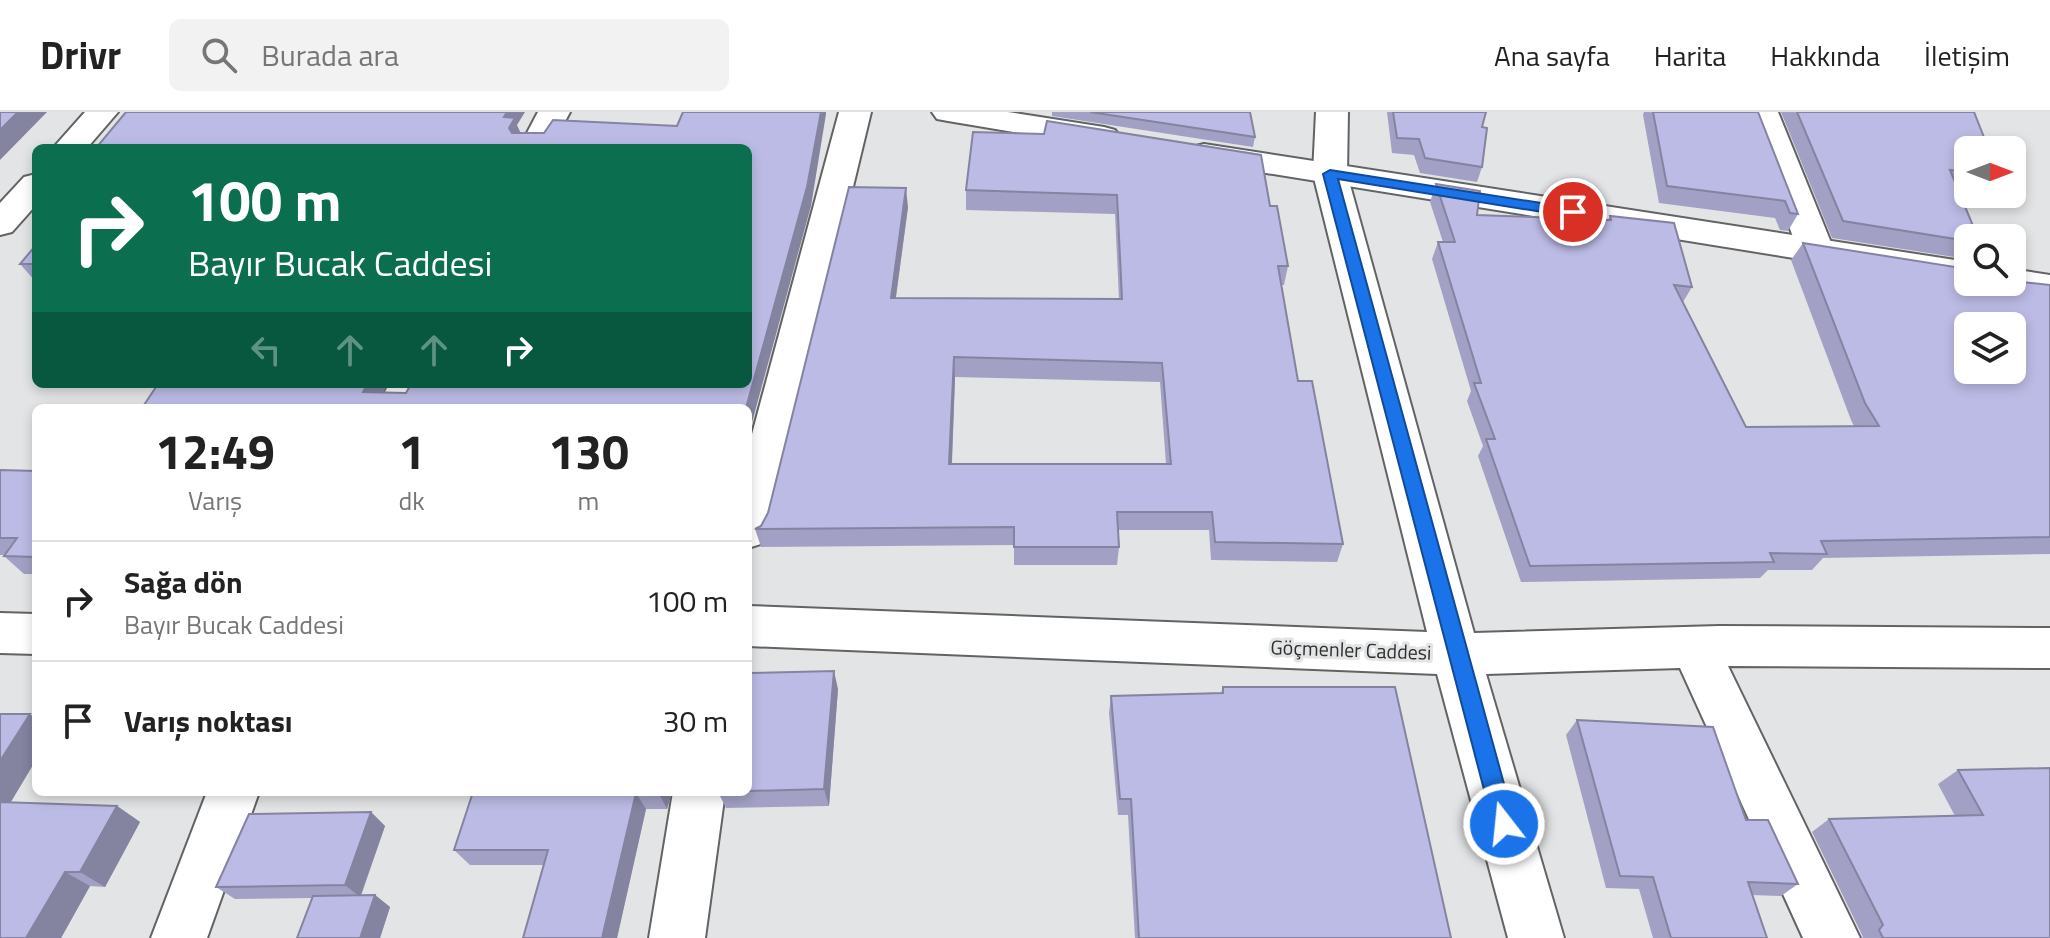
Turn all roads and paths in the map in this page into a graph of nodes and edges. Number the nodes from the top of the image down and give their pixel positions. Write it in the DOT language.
graph roads {
  1 [pos="102,112"];
  2 [pos="554,112"];
  3 [pos="855,112"];
  4 [pos="953,112"];
  5 [pos="1332,112"];
  6 [pos="1762,112"];
  7 [pos="73,144"];
  8 [pos="537,144"];
  9 [pos="1330,174"];
  10 [pos="32,188"];
  11 [pos="0,224"];
  12 [pos="1816,250"];
  13 [pos="1954,272"];
  14 [pos="2026,283"];
  15 [pos="2050,287"];
  16 [pos="752,515"];
  17 [pos="752,626"];
  18 [pos="0,633"];
  19 [pos="32,634"];
  20 [pos="1694,647"];
  21 [pos="2050,648"];
  22 [pos="1456,654"];
  23 [pos="232,796"];
  24 [pos="698,796"];
  25 [pos="179,938"];
  26 [pos="677,938"];
  27 [pos="1536,938"];
  28 [pos="1832,938"];
  1 -- 7 [label="street"];
  2 -- 8 [label="street"];
  3 -- 16 [label="street"];
  4 -- 9 [label="street"];
  5 -- 9 [label="street"];
  6 -- 12 [label="street"];
  9 -- 12 [label="street"];
  9 -- 22 [label="street"];
  10 -- 11 [label="street"];
  12 -- 13 [label="street"];
  14 -- 15 [label="street"];
  17 -- 22 [label="street, Göçmenler Caddesi"];
  18 -- 19 [label="street"];
  20 -- 21 [label="street, Göçmenler Caddesi"];
  20 -- 22 [label="street, Göçmenler Caddesi"];
  20 -- 28 [label="street"];
  22 -- 27 [label="street"];
  23 -- 25 [label="street"];
  24 -- 26 [label="street"];
}
